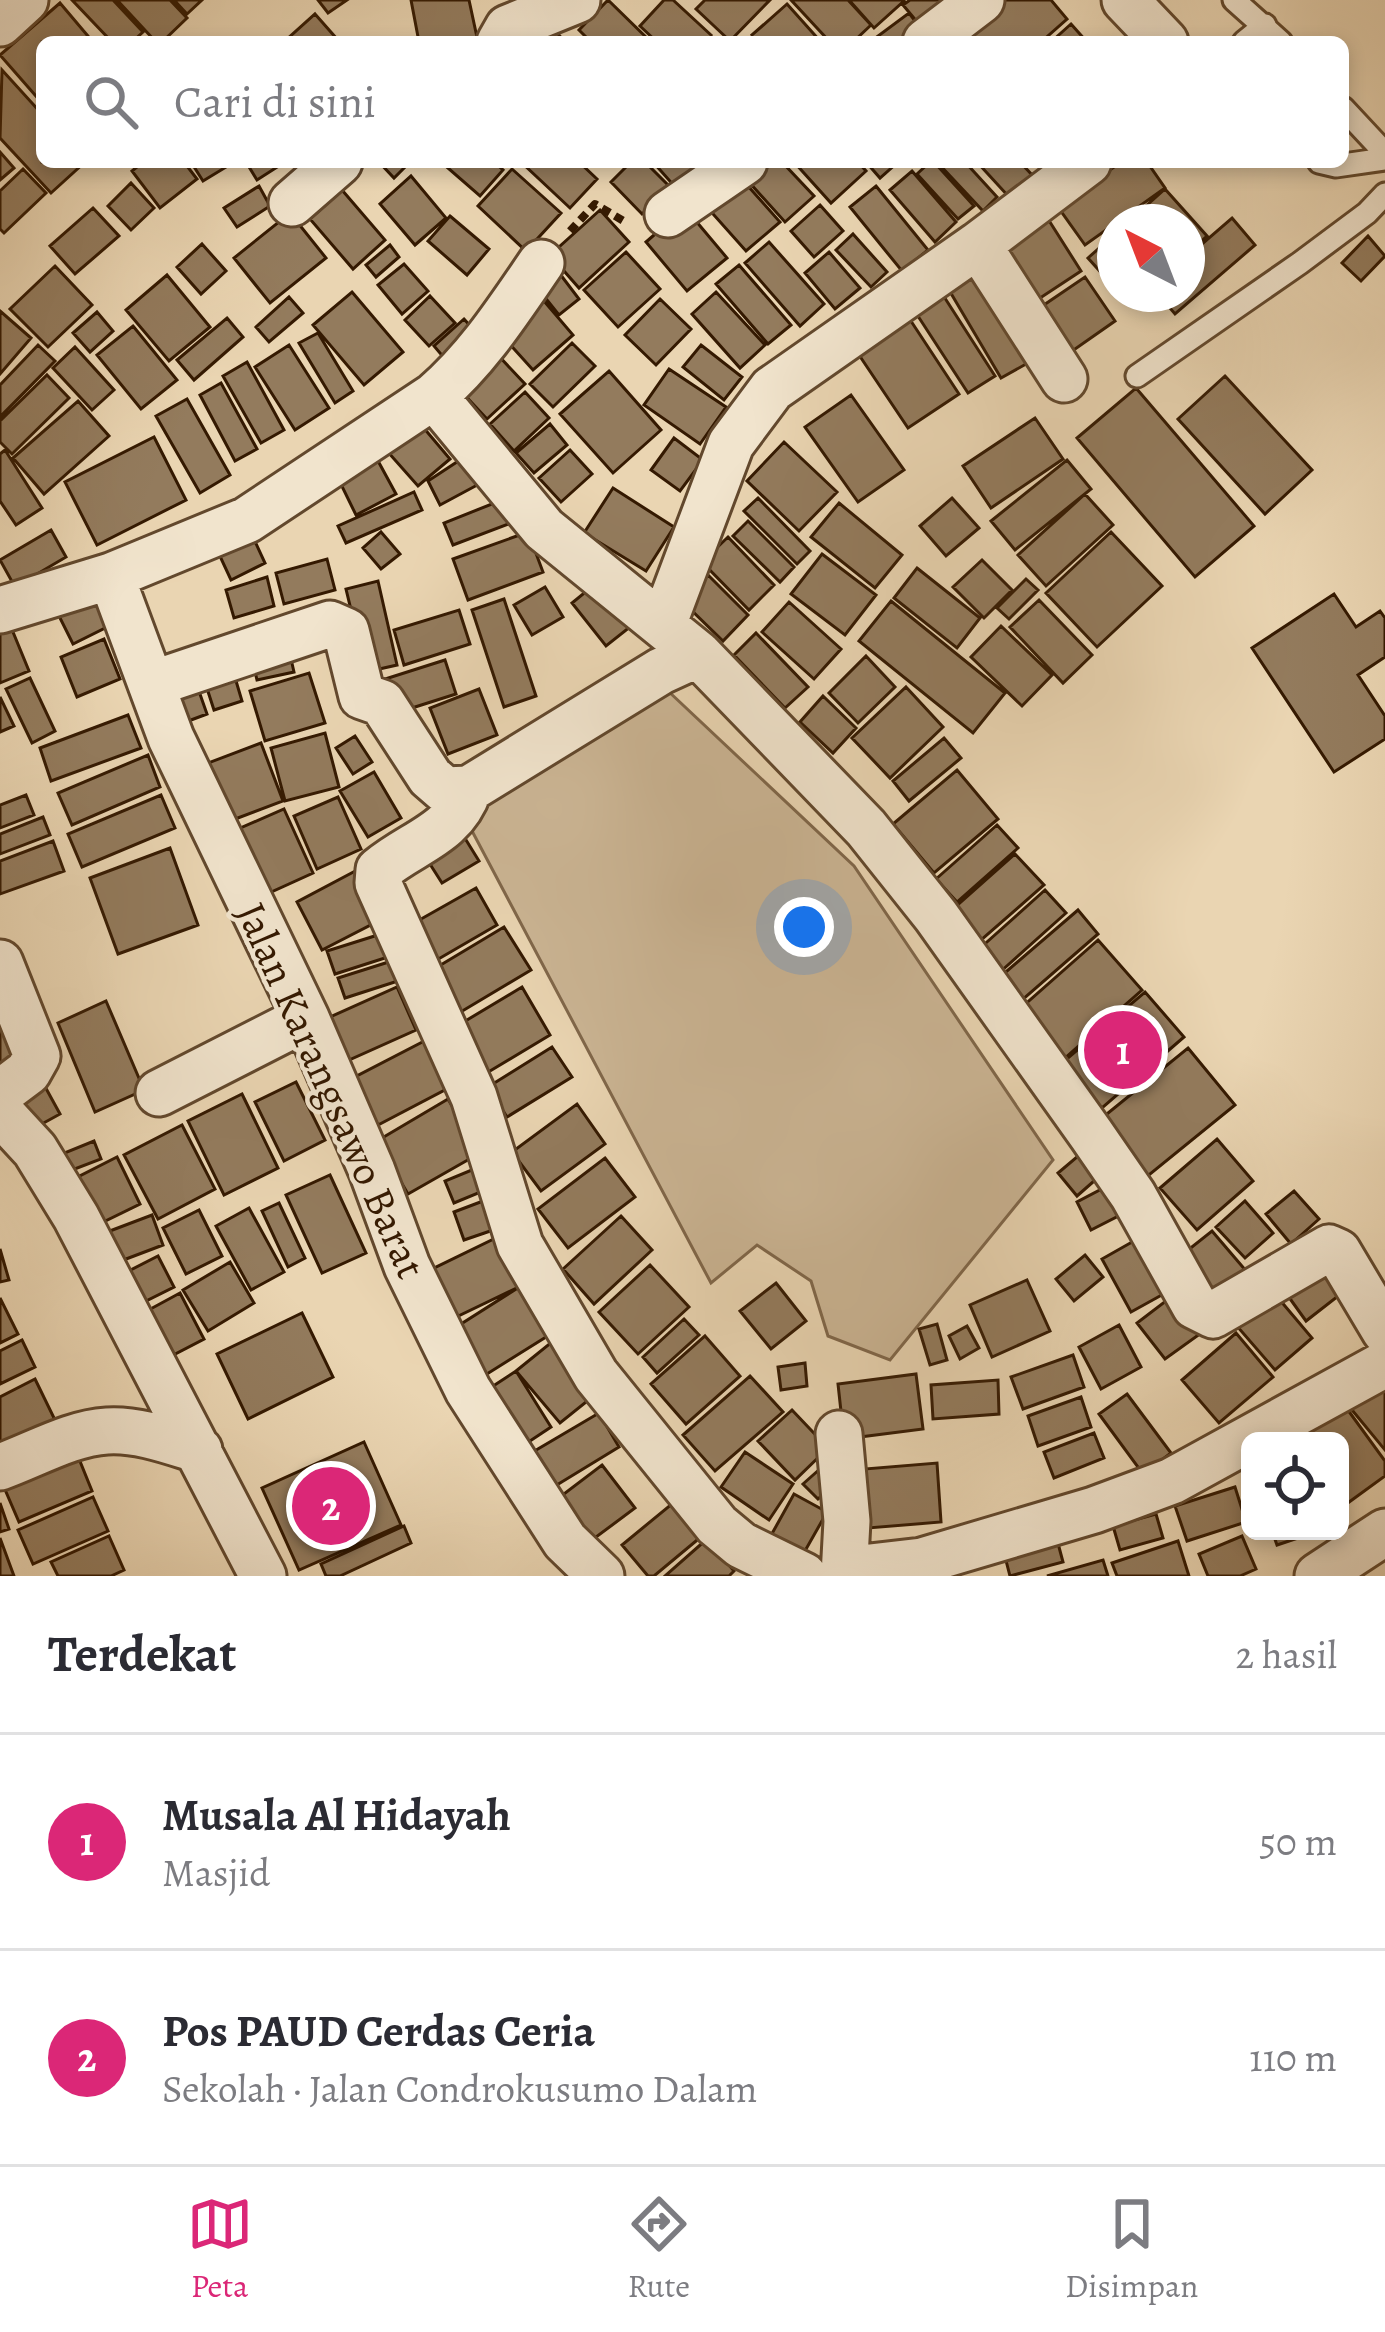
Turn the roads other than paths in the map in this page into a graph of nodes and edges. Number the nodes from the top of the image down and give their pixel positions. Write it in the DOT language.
graph roads {
  1 [pos="26,0"];
  2 [pos="577,0"];
  3 [pos="981,0"];
  4 [pos="1125,0"];
  5 [pos="1234,0"];
  6 [pos="0,23"];
  7 [pos="1273,34"];
  8 [pos="503,36"];
  9 [pos="934,36"];
  10 [pos="1159,36"];
  11 [pos="1349,115"];
  12 [pos="1385,156"];
  13 [pos="1349,163"];
  14 [pos="332,168"];
  15 [pos="735,168"];
  16 [pos="1080,168"];
  17 [pos="1385,194"];
  18 [pos="292,203"];
  19 [pos="668,214"];
  20 [pos="978,245"];
  21 [pos="541,263"];
  22 [pos="1137,376"];
  23 [pos="1064,379"];
  24 [pos="434,396"];
  25 [pos="111,576"];
  26 [pos="0,610"];
  27 [pos="663,625"];
  28 [pos="698,654"];
  29 [pos="152,684"];
  30 [pos="469,789"];
  31 [pos="0,963"];
  32 [pos="306,1018"];
  33 [pos="0,1093"];
  34 [pos="159,1093"];
  35 [pos="0,1112"];
  36 [pos="1385,1331"];
  37 [pos="1385,1364"];
  38 [pos="839,1434"];
  39 [pos="200,1450"];
  40 [pos="0,1467"];
  41 [pos="1385,1532"];
  42 [pos="830,1574"];
  43 [pos="263,1576"];
  44 [pos="602,1576"];
  45 [pos="1318,1576"];
  1 -- 6 [label="street"];
  2 -- 8 [label="street"];
  3 -- 9 [label="street"];
  4 -- 10 [label="street"];
  5 -- 7 [label="lane"];
  11 -- 12 [label="lane"];
  12 -- 13 [label="lane"];
  14 -- 18 [label="street"];
  15 -- 19 [label="street"];
  16 -- 20 [label="street"];
  17 -- 22 [label="lane"];
  20 -- 23 [label="street"];
  20 -- 27 [label="street"];
  21 -- 24 [label="street"];
  24 -- 25 [label="street"];
  24 -- 27 [label="street"];
  25 -- 26 [label="street"];
  25 -- 29 [label="street, Jalan Karangsawo Barat"];
  27 -- 28 [label="street"];
  28 -- 30 [label="street"];
  28 -- 36 [label="street"];
  29 -- 30 [label="street"];
  29 -- 32 [label="street, Jalan Karangsawo Barat"];
  30 -- 42 [label="street"];
  31 -- 33 [label="street"];
  32 -- 34 [label="street"];
  32 -- 44 [label="street, Jalan Karangsawo Barat"];
  35 -- 39 [label="street"];
  37 -- 42 [label="street"];
  38 -- 42 [label="street"];
  39 -- 40 [label="street"];
  39 -- 43 [label="street"];
  41 -- 45 [label="street"];
}
